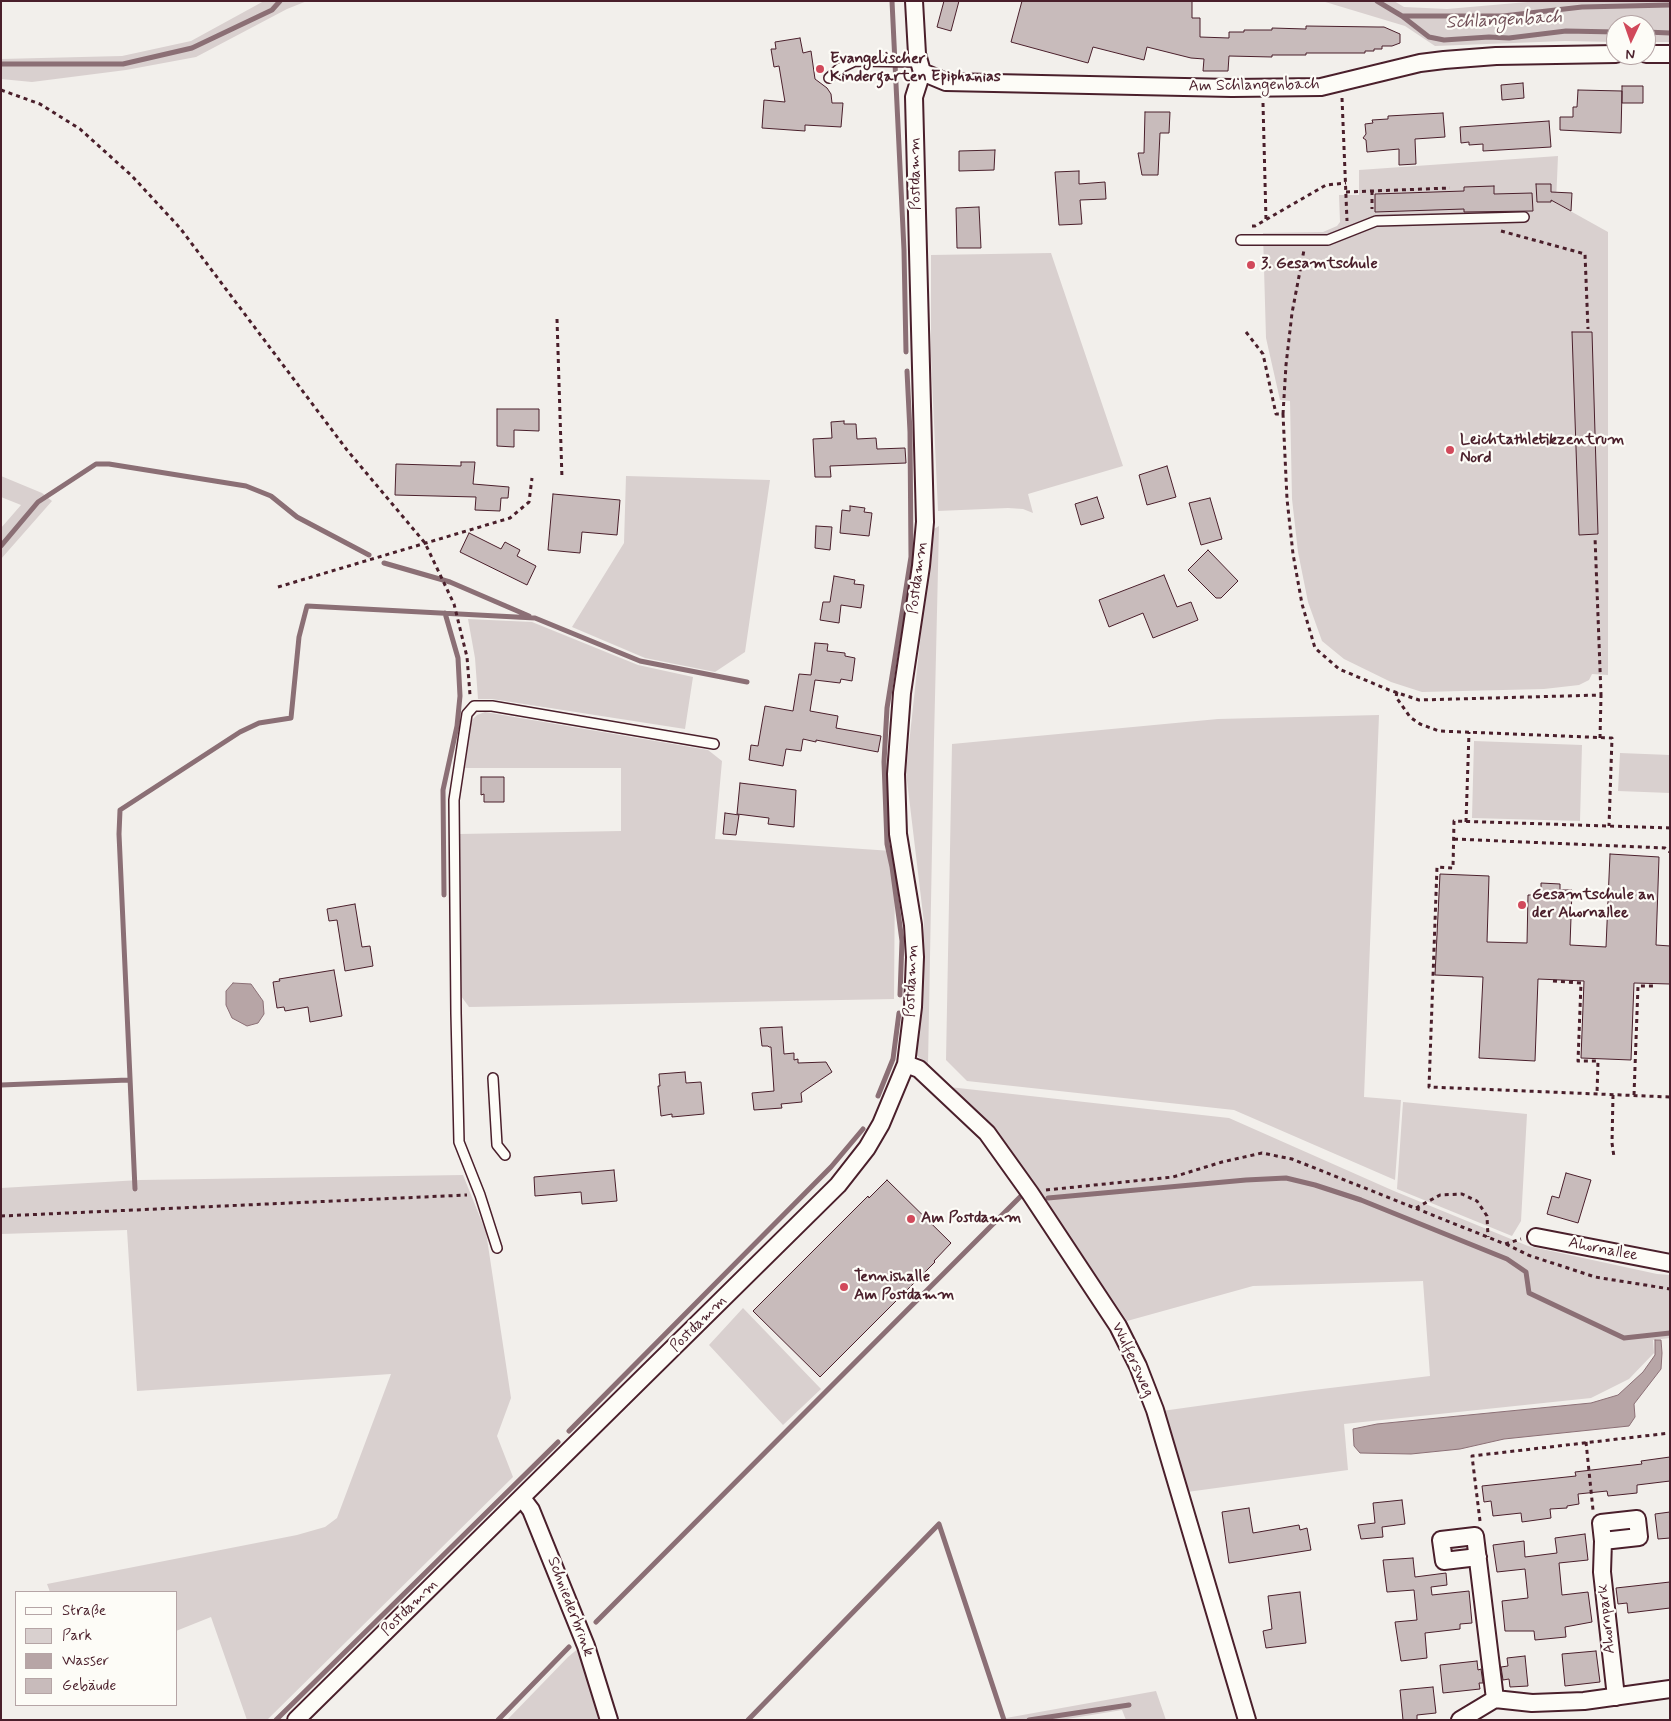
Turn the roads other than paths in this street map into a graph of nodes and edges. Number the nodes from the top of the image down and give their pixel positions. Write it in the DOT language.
graph roads {
  1 [pos="914,1"];
  2 [pos="1606,54"];
  3 [pos="1656,54"];
  4 [pos="1670,54"];
  5 [pos="920,67"];
  6 [pos="829,78"];
  7 [pos="1524,217"];
  8 [pos="1241,240"];
  9 [pos="714,744"];
  10 [pos="906,1064"];
  11 [pos="493,1078"];
  12 [pos="505,1155"];
  13 [pos="1536,1237"];
  14 [pos="497,1248"];
  15 [pos="1670,1263"];
  16 [pos="522,1498"];
  17 [pos="1603,1541"];
  18 [pos="1478,1557"];
  19 [pos="1670,1689"];
  20 [pos="1616,1697"];
  21 [pos="1495,1699"];
  22 [pos="296,1720"];
  23 [pos="609,1720"];
  24 [pos="1247,1720"];
  25 [pos="1460,1720"];
  1 -- 5 [label="street, Postdamm"];
  2 -- 5 [label="street, Am Schlangenbach"];
  3 -- 4 [label="street"];
  5 -- 6 [label="lane"];
  5 -- 10 [label="street, Postdamm"];
  7 -- 8 [label="lane"];
  9 -- 14 [label="lane"];
  10 -- 16 [label="street, Postdamm"];
  10 -- 24 [label="street, Wulfersweg"];
  11 -- 12 [label="lane"];
  13 -- 15 [label="street, Ahornallee"];
  16 -- 22 [label="street, Postdamm"];
  16 -- 23 [label="street, Schniederbrink"];
  17 -- 17 [label="street, Ahornpark"];
  17 -- 20 [label="street, Ahornpark"];
  18 -- 18 [label="street"];
  18 -- 21 [label="street"];
  19 -- 20 [label="street"];
  20 -- 21 [label="street"];
  21 -- 25 [label="street"];
}
